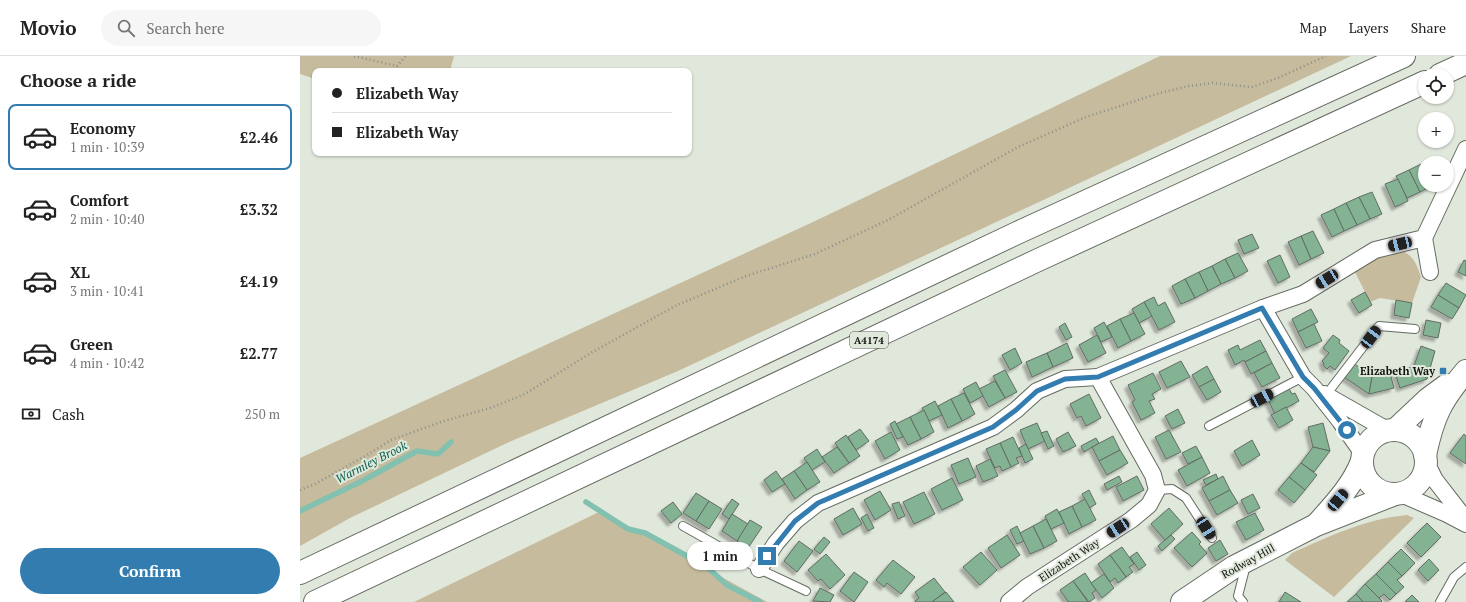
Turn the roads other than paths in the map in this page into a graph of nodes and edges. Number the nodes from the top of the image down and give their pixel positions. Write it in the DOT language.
graph roads {
  1 [pos="1404,56"];
  2 [pos="1466,63"];
  3 [pos="1454,69"];
  4 [pos="1418,85"];
  5 [pos="1466,149"];
  6 [pos="1424,238"];
  7 [pos="1430,272"];
  8 [pos="1262,308"];
  9 [pos="1415,328"];
  10 [pos="1465,372"];
  11 [pos="1098,377"];
  12 [pos="1314,387"];
  13 [pos="1209,426"];
  14 [pos="1392,430"];
  15 [pos="1363,458"];
  16 [pos="1426,458"];
  17 [pos="1157,490"];
  18 [pos="1398,494"];
  19 [pos="1466,520"];
  20 [pos="1466,524"];
  21 [pos="1316,525"];
  22 [pos="683,526"];
  23 [pos="1212,538"];
  24 [pos="1247,560"];
  25 [pos="1466,567"];
  26 [pos="759,569"];
  27 [pos="300,573"];
  28 [pos="806,591"];
  29 [pos="315,602"];
  30 [pos="1009,602"];
  31 [pos="1182,602"];
  32 [pos="1243,602"];
  33 [pos="1440,602"];
  1 -- 27 [label="main road"];
  2 -- 3 [label="main road"];
  4 -- 29 [label="main road, A4174"];
  5 -- 6 [label="street"];
  6 -- 7 [label="street"];
  6 -- 8 [label="street"];
  8 -- 11 [label="street"];
  8 -- 12 [label="street"];
  9 -- 12 [label="lane"];
  10 -- 14 [label="main road"];
  10 -- 16 [label="main road"];
  11 -- 17 [label="street"];
  11 -- 26 [label="street"];
  12 -- 13 [label="lane"];
  12 -- 14 [label="street"];
  12 -- 15 [label="street"];
  14 -- 15 [label="main road"];
  14 -- 16 [label="main road"];
  15 -- 18 [label="main road"];
  15 -- 21 [label="main road, Rodway Hill"];
  16 -- 18 [label="main road"];
  16 -- 19 [label="street"];
  17 -- 23 [label="lane"];
  17 -- 30 [label="street, Elizabeth Way"];
  18 -- 20 [label="street"];
  18 -- 21 [label="main road, Rodway Hill"];
  21 -- 24 [label="main road, Rodway Hill"];
  22 -- 26 [label="lane"];
  24 -- 31 [label="main road, Rodway Hill"];
  24 -- 32 [label="lane"];
  25 -- 33 [label="lane"];
  26 -- 28 [label="lane"];
}
